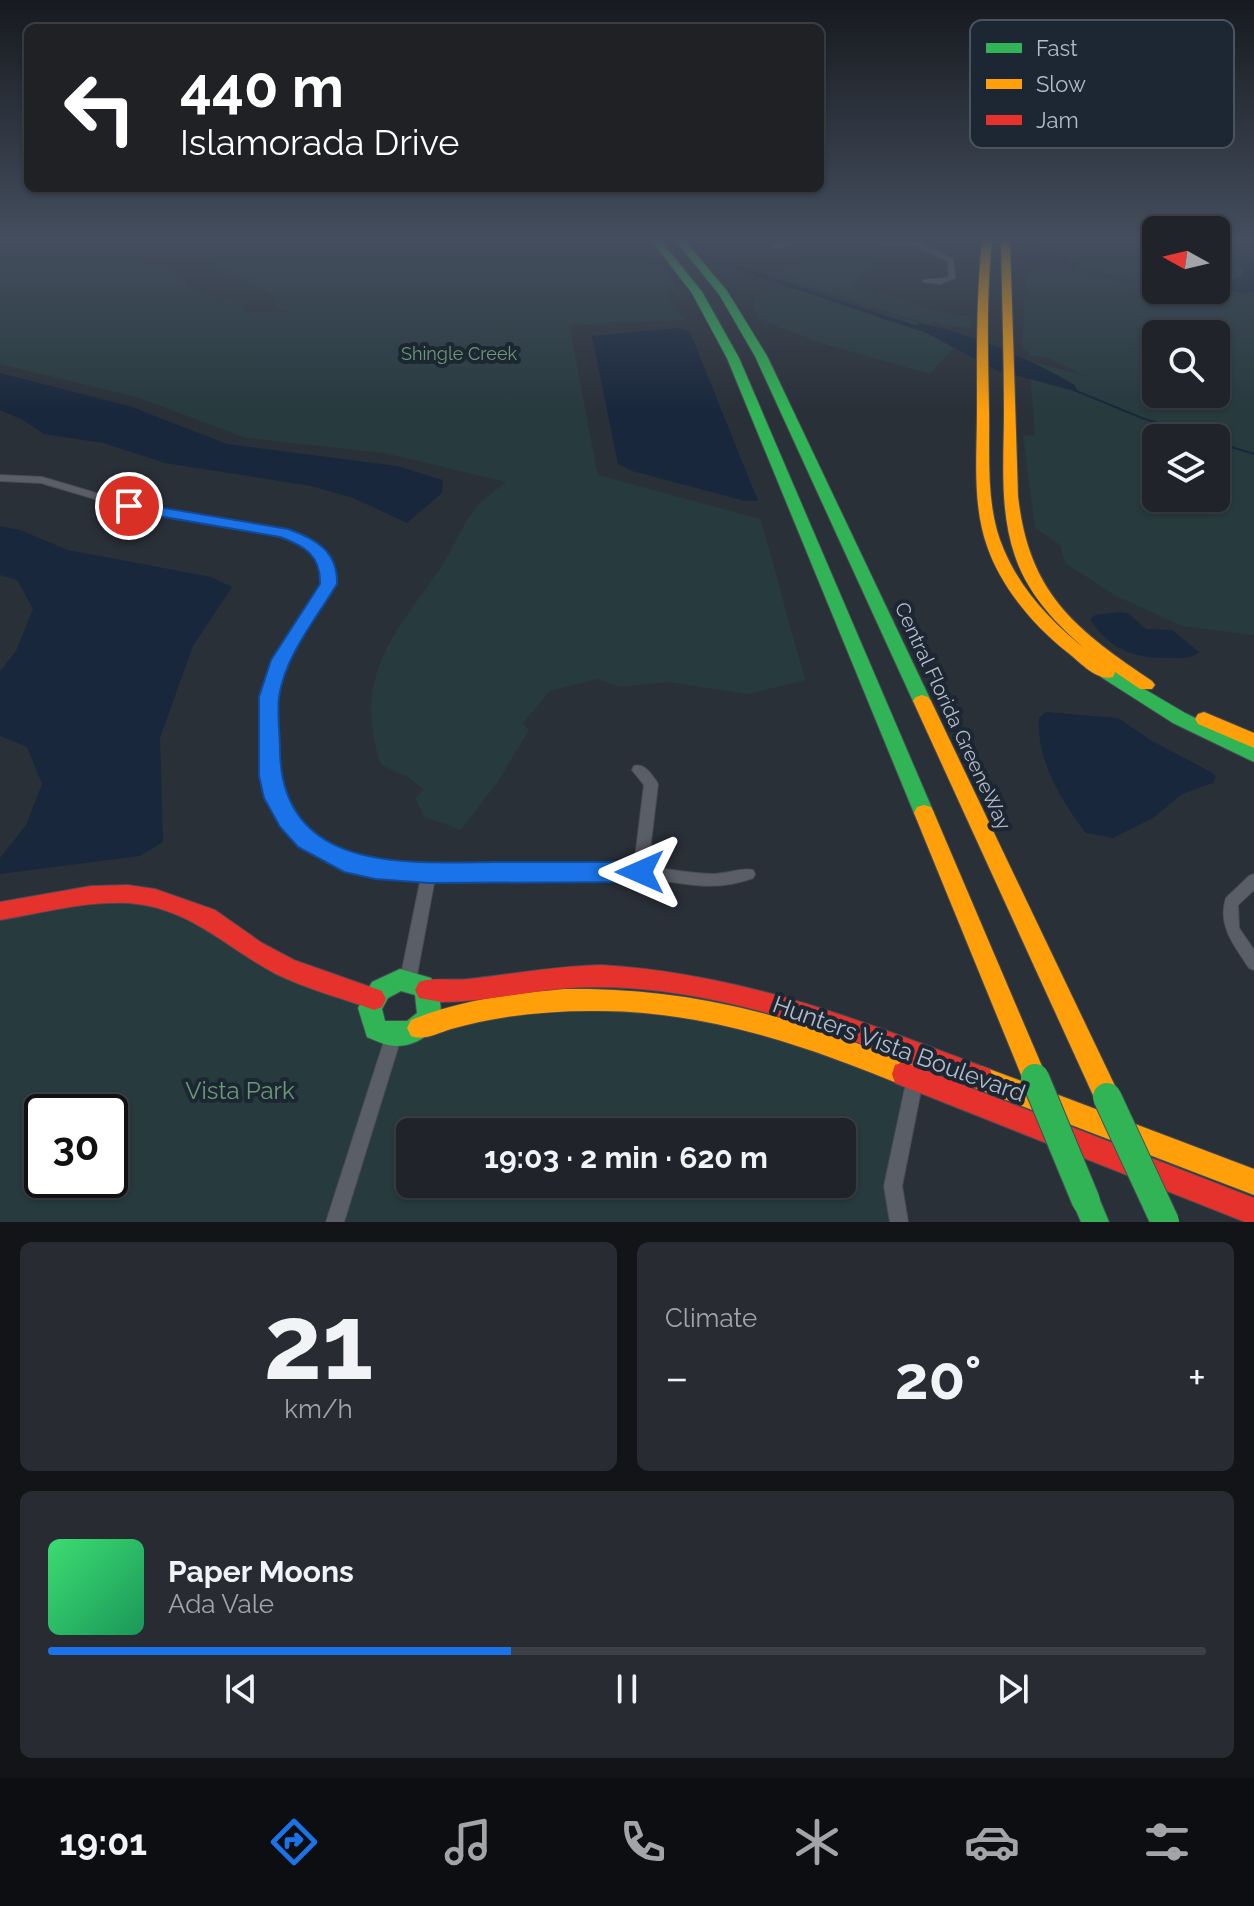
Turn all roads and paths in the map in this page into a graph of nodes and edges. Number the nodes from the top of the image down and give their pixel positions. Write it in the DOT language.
graph roads {
  1 [pos="700,298"];
  2 [pos="726,298"];
  3 [pos="984,298"];
  4 [pos="1007,298"];
  5 [pos="0,478"];
  6 [pos="1254,741"];
  7 [pos="1254,755"];
  8 [pos="639,770"];
  9 [pos="640,872"];
  10 [pos="429,873"];
  11 [pos="748,874"];
  12 [pos="1254,880"];
  13 [pos="0,911"];
  14 [pos="1254,963"];
  15 [pos="408,980"];
  16 [pos="427,990"];
  17 [pos="374,999"];
  18 [pos="419,1028"];
  19 [pos="393,1038"];
  20 [pos="920,1055"];
  21 [pos="914,1077"];
  22 [pos="1254,1182"];
  23 [pos="1254,1212"];
  24 [pos="335,1222"];
  25 [pos="899,1222"];
  26 [pos="1095,1222"];
  27 [pos="1165,1222"];
  1 -- 26 [label="main road, bridge"];
  2 -- 27 [label="main road, Central Florida GreeneWay, bridge"];
  3 -- 7 [label="main road"];
  4 -- 6 [label="main road"];
  5 -- 10 [label="street"];
  8 -- 9 [label="street"];
  9 -- 10 [label="street"];
  9 -- 11 [label="street"];
  10 -- 15 [label="street"];
  12 -- 14 [label="street"];
  13 -- 17 [label="main road"];
  15 -- 16 [label="main road"];
  15 -- 17 [label="main road"];
  16 -- 18 [label="main road"];
  16 -- 20 [label="main road, Hunters Vista Boulevard"];
  17 -- 19 [label="main road"];
  18 -- 19 [label="main road"];
  18 -- 21 [label="main road, Hunters Vista Boulevard"];
  19 -- 24 [label="street"];
  20 -- 21 [label="street"];
  20 -- 22 [label="main road, Hunters Vista Boulevard"];
  21 -- 23 [label="main road, Hunters Vista Boulevard"];
  21 -- 25 [label="street"];
}
